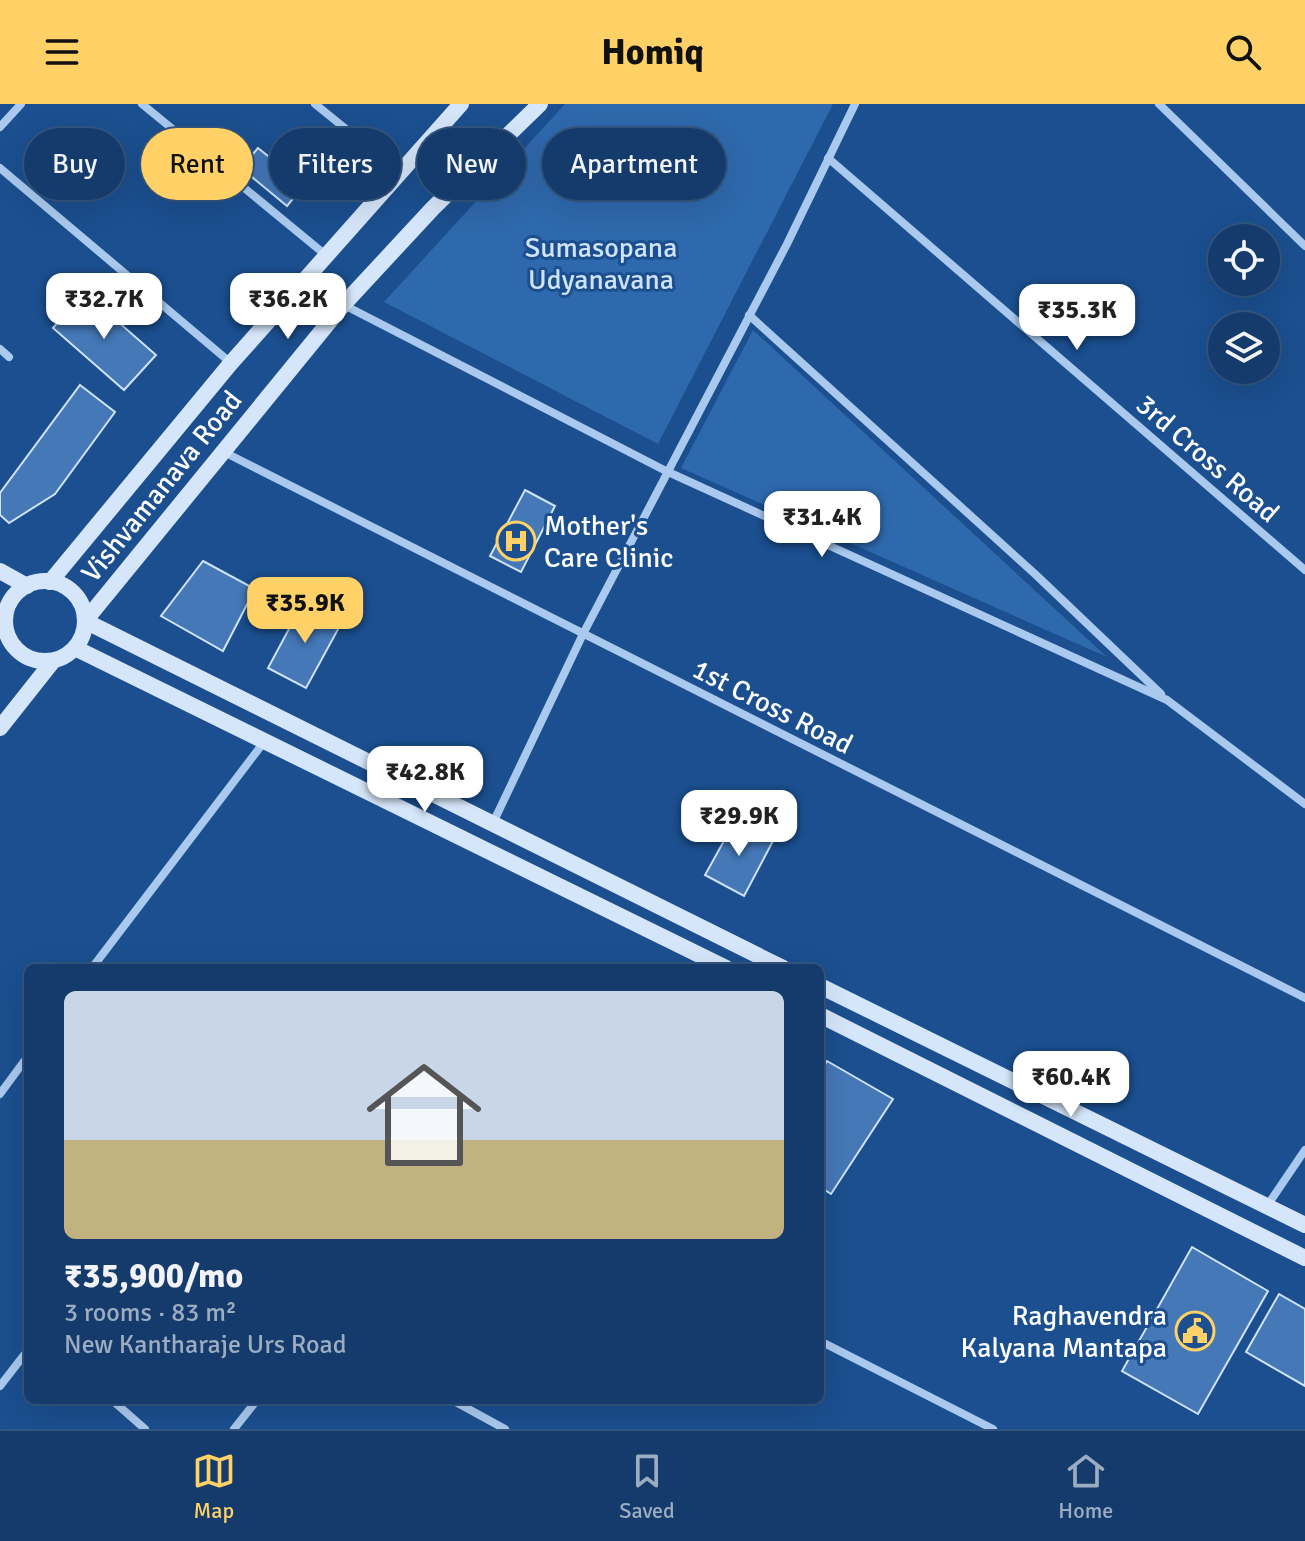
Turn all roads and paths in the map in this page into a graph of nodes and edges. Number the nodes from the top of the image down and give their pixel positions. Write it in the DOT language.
graph roads {
  1 [pos="21,104"];
  2 [pos="142,104"];
  3 [pos="315,104"];
  4 [pos="461,104"];
  5 [pos="540,104"];
  6 [pos="855,104"];
  7 [pos="1159,104"];
  8 [pos="0,127"];
  9 [pos="345,128"];
  10 [pos="828,158"];
  11 [pos="0,168"];
  12 [pos="401,170"];
  13 [pos="375,200"];
  14 [pos="1305,246"];
  15 [pos="328,256"];
  16 [pos="343,305"];
  17 [pos="749,315"];
  18 [pos="231,363"];
  19 [pos="222,451"];
  20 [pos="666,471"];
  21 [pos="1305,570"];
  22 [pos="0,571"];
  23 [pos="50,582"];
  24 [pos="27,586"];
  25 [pos="3,618"];
  26 [pos="85,621"];
  27 [pos="583,634"];
  28 [pos="5,645"];
  29 [pos="75,648"];
  30 [pos="53,661"];
  31 [pos="1167,700"];
  32 [pos="0,728"];
  33 [pos="264,742"];
  34 [pos="1305,804"];
  35 [pos="492,825"];
  36 [pos="95,964"];
  37 [pos="718,964"];
  38 [pos="775,964"];
  39 [pos="824,988"];
  40 [pos="1305,998"];
  41 [pos="824,1017"];
  42 [pos="24,1061"];
  43 [pos="0,1094"];
  44 [pos="1305,1150"];
  45 [pos="1267,1206"];
  46 [pos="1305,1225"];
  47 [pos="1305,1258"];
  48 [pos="824,1343"];
  49 [pos="24,1355"];
  50 [pos="0,1386"];
  51 [pos="117,1404"];
  52 [pos="254,1404"];
  53 [pos="459,1404"];
  54 [pos="145,1429"];
  55 [pos="234,1429"];
  56 [pos="505,1429"];
  57 [pos="993,1429"];
  1 -- 8 [label="street"];
  2 -- 15 [label="street"];
  3 -- 9 [label="street"];
  4 -- 12 [label="main road, Vishvamanava Road"];
  5 -- 16 [label="main road, Vishvamanava Road"];
  6 -- 10 [label="street"];
  7 -- 14 [label="street"];
  10 -- 17 [label="street"];
  10 -- 21 [label="street, 3rd Cross Road"];
  11 -- 18 [label="street"];
  13 -- 15 [label="main road, Vishvamanava Road"];
  15 -- 18 [label="main road, Vishvamanava Road"];
  16 -- 19 [label="main road, Vishvamanava Road"];
  16 -- 20 [label="street"];
  17 -- 20 [label="street"];
  17 -- 31 [label="street"];
  18 -- 23 [label="main road, Vishvamanava Road"];
  19 -- 26 [label="main road, Vishvamanava Road"];
  19 -- 27 [label="street, 1st Cross Road"];
  20 -- 27 [label="street"];
  20 -- 31 [label="street"];
  22 -- 24 [label="main road"];
  23 -- 24 [label="main road"];
  23 -- 26 [label="main road"];
  24 -- 25 [label="main road"];
  25 -- 28 [label="main road"];
  26 -- 29 [label="main road"];
  26 -- 35 [label="main road"];
  27 -- 35 [label="street"];
  27 -- 40 [label="street, 1st Cross Road"];
  28 -- 30 [label="main road"];
  29 -- 30 [label="main road"];
  29 -- 33 [label="main road"];
  30 -- 32 [label="main road"];
  31 -- 34 [label="street"];
  33 -- 36 [label="street"];
  33 -- 37 [label="main road"];
  35 -- 38 [label="main road"];
  39 -- 45 [label="main road"];
  41 -- 47 [label="main road"];
  42 -- 43 [label="street"];
  44 -- 45 [label="street"];
  45 -- 46 [label="main road"];
  48 -- 57 [label="street"];
  49 -- 50 [label="street"];
  51 -- 54 [label="street"];
  52 -- 55 [label="street"];
  53 -- 56 [label="street"];
}
